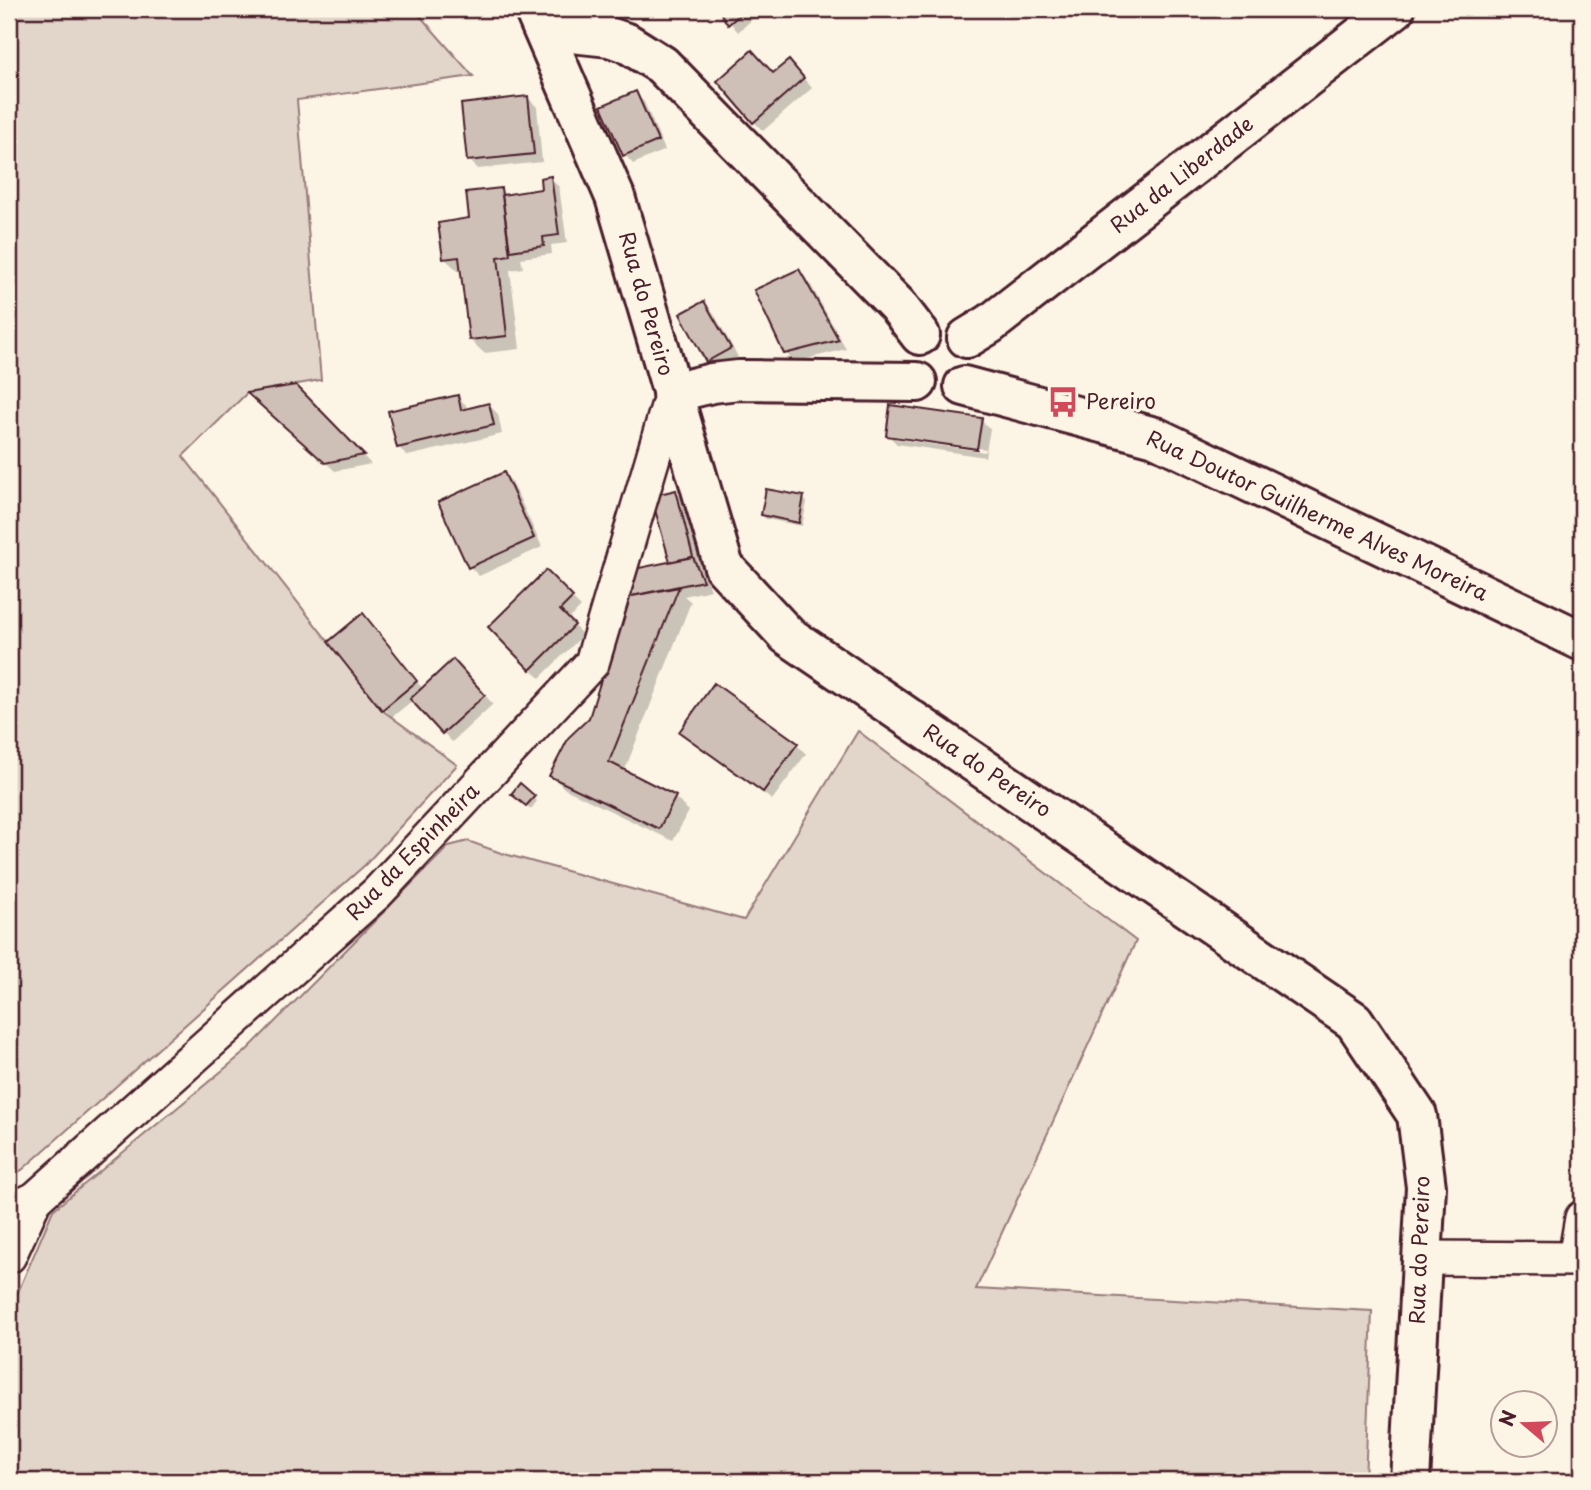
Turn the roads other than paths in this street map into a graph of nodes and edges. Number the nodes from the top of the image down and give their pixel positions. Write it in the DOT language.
graph roads {
  1 [pos="1395,9"];
  2 [pos="539,19"];
  3 [pos="920,335"];
  4 [pos="967,338"];
  5 [pos="916,382"];
  6 [pos="964,386"];
  7 [pos="672,393"];
  8 [pos="1582,642"];
  9 [pos="22,1205"];
  10 [pos="1582,1218"];
  11 [pos="9,1256"];
  12 [pos="1421,1258"];
  13 [pos="1410,1481"];
  1 -- 4 [label="street, Rua da Liberdade"];
  2 -- 3 [label="street"];
  2 -- 7 [label="street, Rua do Pereiro"];
  3 -- 4 [label="street"];
  3 -- 5 [label="street"];
  4 -- 6 [label="street"];
  5 -- 6 [label="street"];
  5 -- 7 [label="street"];
  6 -- 8 [label="street, Rua Doutor Guilherme Alves Moreira"];
  7 -- 9 [label="street, Rua da Espinheira"];
  7 -- 12 [label="street, Rua do Pereiro"];
  9 -- 11 [label="street"];
  10 -- 12 [label="street"];
  12 -- 13 [label="street, Rua do Pereiro"];
}
